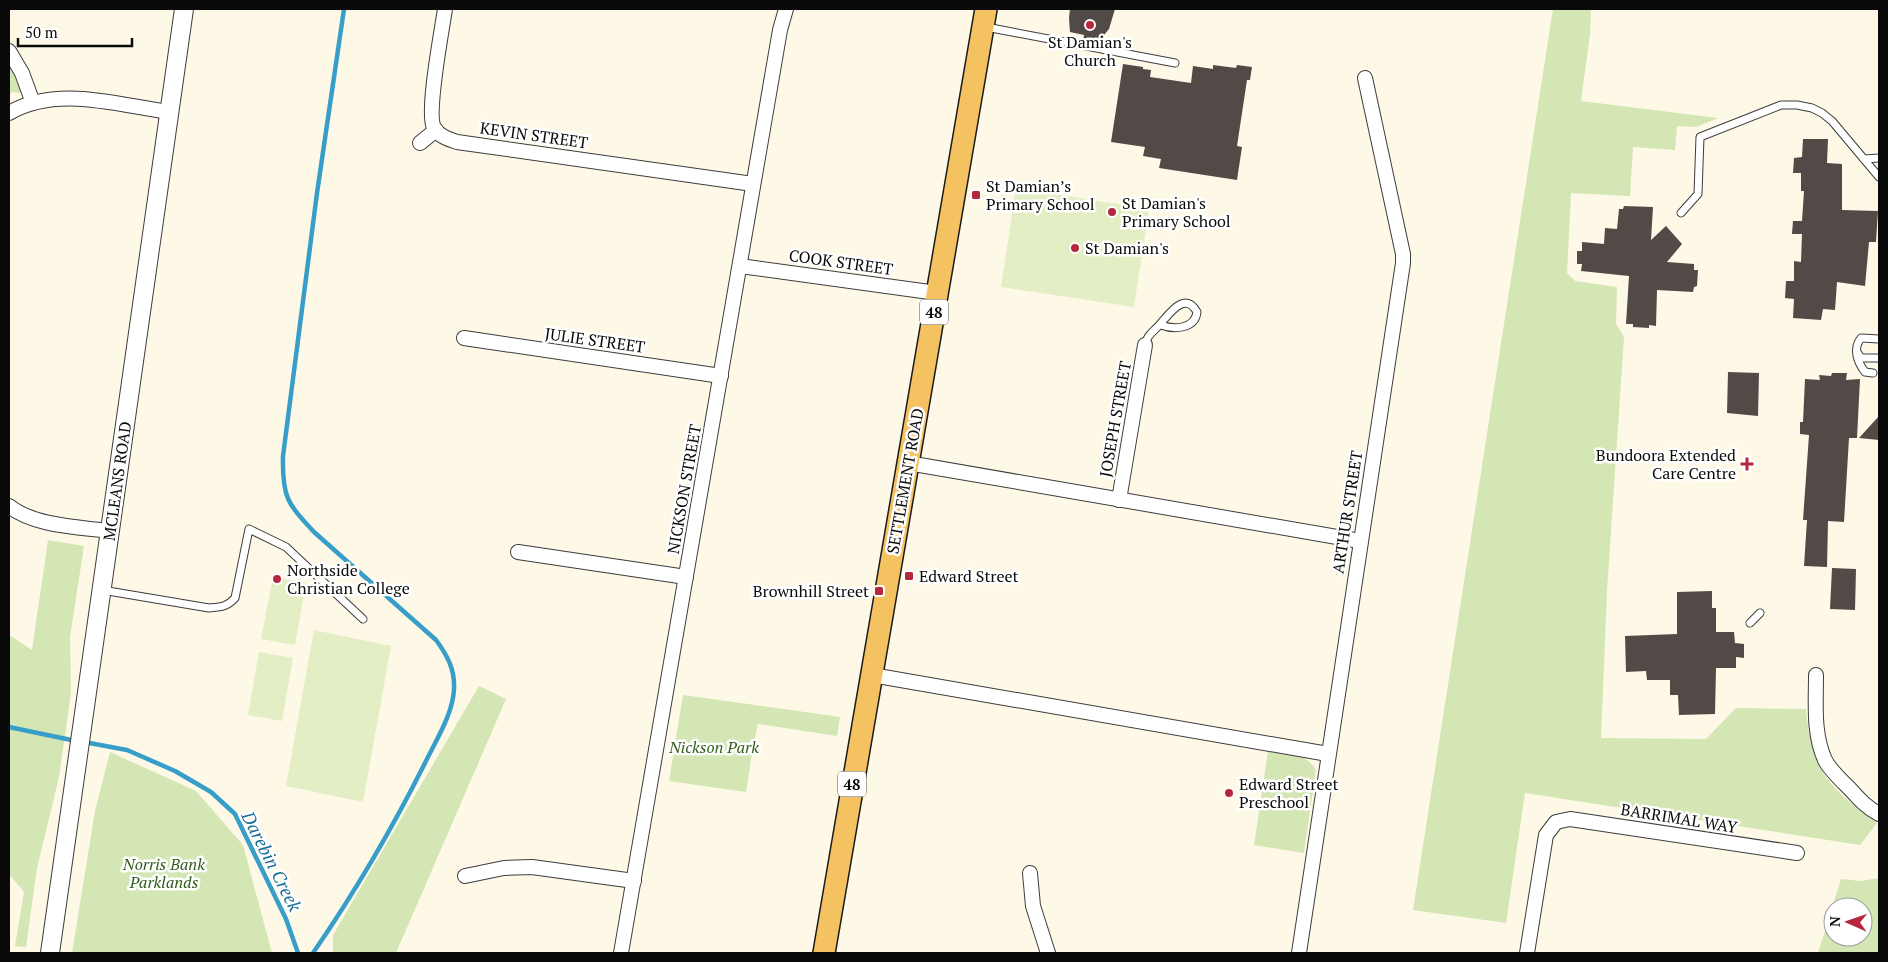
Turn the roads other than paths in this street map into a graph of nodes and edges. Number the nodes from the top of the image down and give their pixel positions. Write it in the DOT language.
graph roads {
  1 [pos="184,9"];
  2 [pos="445,9"];
  3 [pos="778,9"];
  4 [pos="786,9"];
  5 [pos="985,18"];
  6 [pos="780,30"];
  7 [pos="9,51"];
  8 [pos="1175,63"];
  9 [pos="1365,78"];
  10 [pos="32,103"];
  11 [pos="9,112"];
  12 [pos="169,112"];
  13 [pos="436,130"];
  14 [pos="420,144"];
  15 [pos="1879,158"];
  16 [pos="1864,159"];
  17 [pos="1879,177"];
  18 [pos="753,184"];
  19 [pos="1681,212"];
  20 [pos="740,266"];
  21 [pos="937,293"];
  22 [pos="1161,325"];
  23 [pos="464,338"];
  24 [pos="1879,339"];
  25 [pos="1145,345"];
  26 [pos="1856,352"];
  27 [pos="1879,358"];
  28 [pos="1873,372"];
  29 [pos="721,376"];
  30 [pos="908,463"];
  31 [pos="1119,500"];
  32 [pos="9,506"];
  33 [pos="110,531"];
  34 [pos="1360,541"];
  35 [pos="518,552"];
  36 [pos="686,577"];
  37 [pos="101,590"];
  38 [pos="1760,612"];
  39 [pos="364,618"];
  40 [pos="1750,623"];
  41 [pos="872,675"];
  42 [pos="1816,676"];
  43 [pos="1328,754"];
  44 [pos="1879,814"];
  45 [pos="1797,853"];
  46 [pos="1030,873"];
  47 [pos="465,876"];
  48 [pos="634,880"];
  49 [pos="50,953"];
  50 [pos="621,953"];
  51 [pos="824,953"];
  52 [pos="1048,953"];
  53 [pos="1298,953"];
  54 [pos="1527,953"];
  1 -- 12 [label="street, MCLEANS ROAD"];
  2 -- 13 [label="street"];
  3 -- 6 [label="street, NICKSON STREET"];
  4 -- 6 [label="street, NICKSON STREET"];
  5 -- 8 [label="lane"];
  5 -- 21 [label="main road, SETTLEMENT ROAD / 48"];
  6 -- 18 [label="street, NICKSON STREET"];
  7 -- 10 [label="street"];
  9 -- 34 [label="street, ARTHUR STREET"];
  10 -- 11 [label="street"];
  10 -- 12 [label="street"];
  12 -- 33 [label="street, MCLEANS ROAD"];
  13 -- 14 [label="street"];
  13 -- 18 [label="street, KEVIN STREET"];
  15 -- 16 [label="lane"];
  16 -- 17 [label="lane"];
  16 -- 19 [label="lane"];
  18 -- 20 [label="street, NICKSON STREET"];
  20 -- 21 [label="street, COOK STREET"];
  20 -- 29 [label="street, NICKSON STREET"];
  21 -- 30 [label="main road, SETTLEMENT ROAD / 48"];
  22 -- 22 [label="lane"];
  22 -- 25 [label="lane"];
  23 -- 29 [label="street, JULIE STREET"];
  24 -- 26 [label="lane"];
  25 -- 31 [label="street, JOSEPH STREET"];
  26 -- 27 [label="lane"];
  26 -- 28 [label="lane"];
  29 -- 36 [label="street, NICKSON STREET"];
  30 -- 31 [label="street"];
  30 -- 41 [label="main road, SETTLEMENT ROAD / 48"];
  31 -- 34 [label="street"];
  32 -- 33 [label="street"];
  33 -- 37 [label="street, MCLEANS ROAD"];
  34 -- 43 [label="street, ARTHUR STREET"];
  35 -- 36 [label="street"];
  36 -- 48 [label="street, NICKSON STREET"];
  37 -- 39 [label="lane"];
  37 -- 49 [label="street, MCLEANS ROAD"];
  38 -- 40 [label="lane"];
  41 -- 43 [label="street"];
  41 -- 51 [label="main road, SETTLEMENT ROAD / 48"];
  42 -- 44 [label="street"];
  43 -- 53 [label="street, ARTHUR STREET"];
  45 -- 54 [label="street, BARRIMAL WAY"];
  46 -- 52 [label="street"];
  47 -- 48 [label="street"];
  48 -- 50 [label="street, NICKSON STREET"];
}
